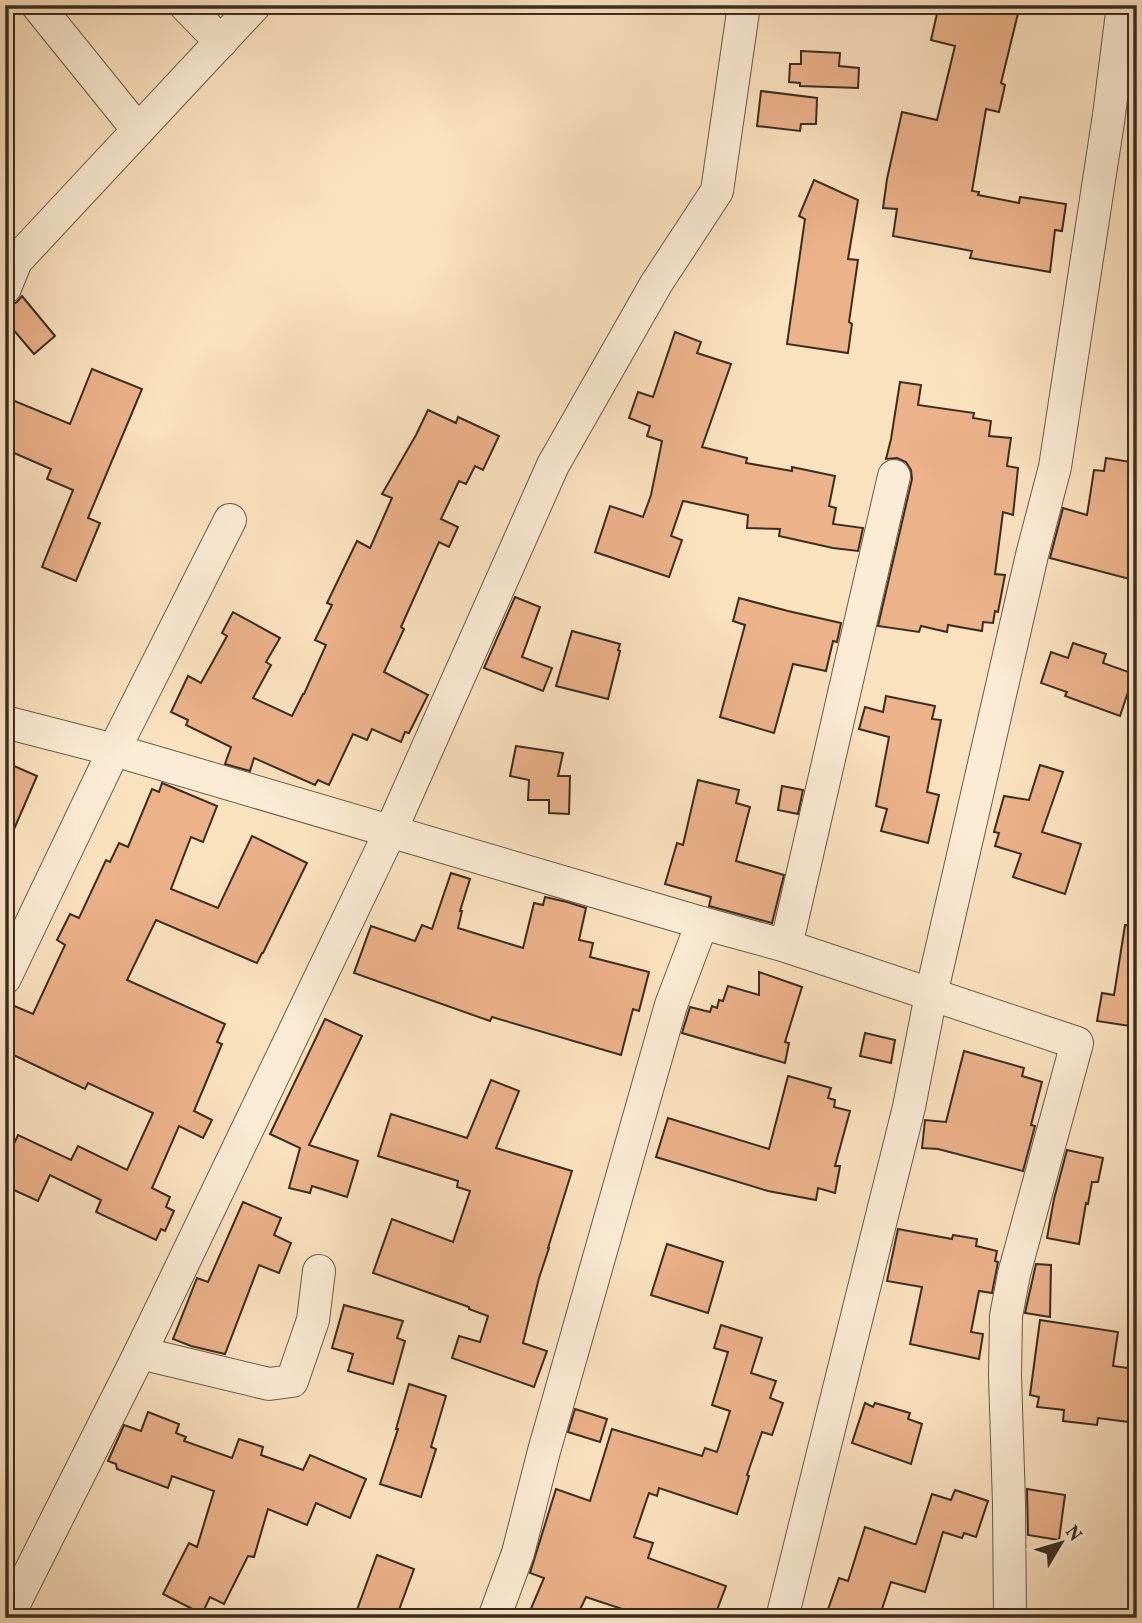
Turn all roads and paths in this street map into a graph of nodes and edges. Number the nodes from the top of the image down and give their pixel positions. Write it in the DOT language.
graph roads {
  1 [pos="37,5"];
  2 [pos="185,5"];
  3 [pos="255,5"];
  4 [pos="744,5"];
  5 [pos="1123,5"];
  6 [pos="221,42"];
  7 [pos="138,130"];
  8 [pos="5,288"];
  9 [pos="894,476"];
  10 [pos="230,520"];
  11 [pos="5,722"];
  12 [pos="114,750"];
  13 [pos="391,830"];
  14 [pos="702,923"];
  15 [pos="786,946"];
  16 [pos="5,978"];
  17 [pos="931,995"];
  18 [pos="319,1271"];
  19 [pos="140,1353"];
  20 [pos="7,1618"];
  21 [pos="494,1618"];
  22 [pos="782,1618"];
  23 [pos="1010,1618"];
  1 -- 7 [label="street"];
  2 -- 6 [label="street"];
  3 -- 6 [label="street"];
  4 -- 13 [label="street"];
  5 -- 17 [label="street"];
  6 -- 7 [label="street"];
  7 -- 8 [label="street"];
  9 -- 15 [label="street"];
  10 -- 12 [label="street"];
  11 -- 12 [label="street"];
  12 -- 13 [label="street"];
  12 -- 16 [label="street"];
  13 -- 14 [label="street"];
  13 -- 19 [label="street"];
  14 -- 15 [label="street"];
  14 -- 21 [label="street"];
  15 -- 17 [label="street"];
  17 -- 22 [label="street"];
  17 -- 23 [label="street"];
  18 -- 19 [label="street"];
  19 -- 20 [label="street"];
}
